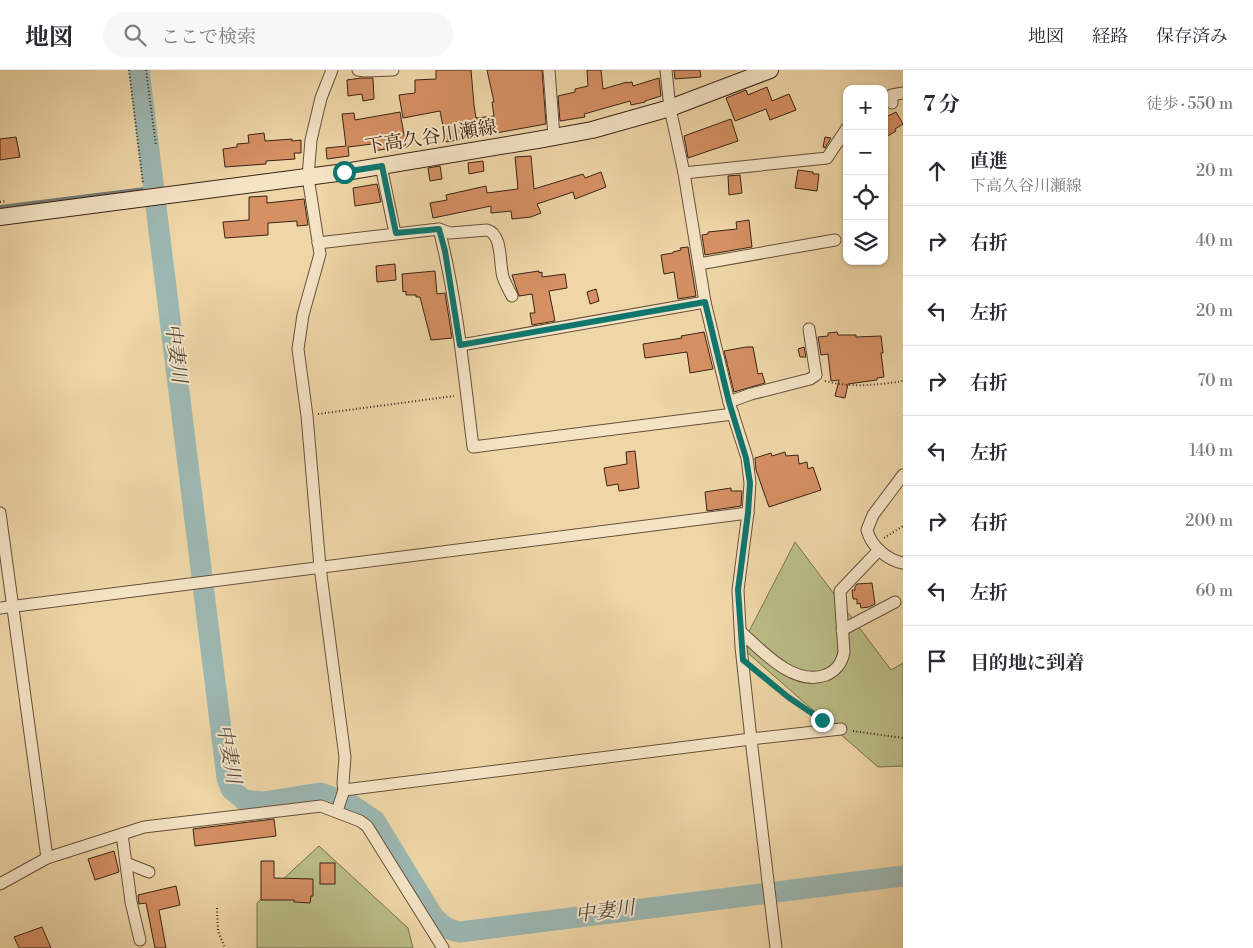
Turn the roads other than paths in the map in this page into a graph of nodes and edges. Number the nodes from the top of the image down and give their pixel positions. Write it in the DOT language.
graph roads {
  1 [pos="332,70"];
  2 [pos="358,70"];
  3 [pos="393,70"];
  4 [pos="549,70"];
  5 [pos="666,70"];
  6 [pos="770,70"];
  7 [pos="903,93"];
  8 [pos="892,103"];
  9 [pos="670,108"];
  10 [pos="846,130"];
  11 [pos="554,137"];
  12 [pos="382,166"];
  13 [pos="684,173"];
  14 [pos="308,177"];
  15 [pos="0,217"];
  16 [pos="439,229"];
  17 [pos="396,233"];
  18 [pos="835,240"];
  19 [pos="318,243"];
  20 [pos="699,264"];
  21 [pos="512,296"];
  22 [pos="705,302"];
  23 [pos="809,329"];
  24 [pos="460,345"];
  25 [pos="731,408"];
  26 [pos="903,475"];
  27 [pos="0,513"];
  28 [pos="748,513"];
  29 [pos="878,548"];
  30 [pos="903,563"];
  31 [pos="320,567"];
  32 [pos="895,602"];
  33 [pos="12,607"];
  34 [pos="0,608"];
  35 [pos="842,630"];
  36 [pos="741,632"];
  37 [pos="841,729"];
  38 [pos="751,739"];
  39 [pos="340,801"];
  40 [pos="122,834"];
  41 [pos="47,858"];
  42 [pos="126,863"];
  43 [pos="149,872"];
  44 [pos="0,884"];
  45 [pos="140,940"];
  46 [pos="443,948"];
  47 [pos="776,948"];
  1 -- 14 [label="street"];
  2 -- 3 [label="street"];
  4 -- 11 [label="street"];
  5 -- 9 [label="street"];
  6 -- 9 [label="main road, 下高久谷川瀬線"];
  7 -- 8 [label="street"];
  9 -- 11 [label="main road, 下高久谷川瀬線"];
  9 -- 13 [label="street"];
  10 -- 13 [label="street"];
  11 -- 12 [label="main road, 下高久谷川瀬線"];
  12 -- 14 [label="main road, 下高久谷川瀬線"];
  12 -- 17 [label="street"];
  13 -- 20 [label="street"];
  14 -- 15 [label="main road, 下高久谷川瀬線"];
  14 -- 19 [label="street"];
  16 -- 17 [label="street"];
  16 -- 21 [label="street"];
  16 -- 24 [label="street"];
  17 -- 19 [label="street"];
  18 -- 20 [label="street"];
  19 -- 31 [label="street"];
  20 -- 22 [label="street"];
  22 -- 24 [label="street"];
  22 -- 25 [label="street"];
  23 -- 25 [label="street"];
  24 -- 25 [label="street"];
  25 -- 28 [label="street"];
  26 -- 29 [label="street"];
  27 -- 33 [label="street"];
  28 -- 31 [label="street"];
  28 -- 36 [label="street"];
  29 -- 30 [label="street"];
  29 -- 35 [label="street"];
  31 -- 33 [label="street"];
  31 -- 39 [label="street"];
  32 -- 35 [label="street"];
  33 -- 34 [label="street"];
  33 -- 41 [label="street"];
  35 -- 36 [label="street"];
  36 -- 38 [label="street"];
  37 -- 38 [label="street"];
  38 -- 39 [label="street"];
  38 -- 47 [label="street"];
  39 -- 40 [label="street"];
  39 -- 46 [label="street"];
  40 -- 41 [label="street"];
  40 -- 42 [label="street"];
  41 -- 44 [label="street"];
  42 -- 43 [label="street"];
  42 -- 45 [label="street"];
}
